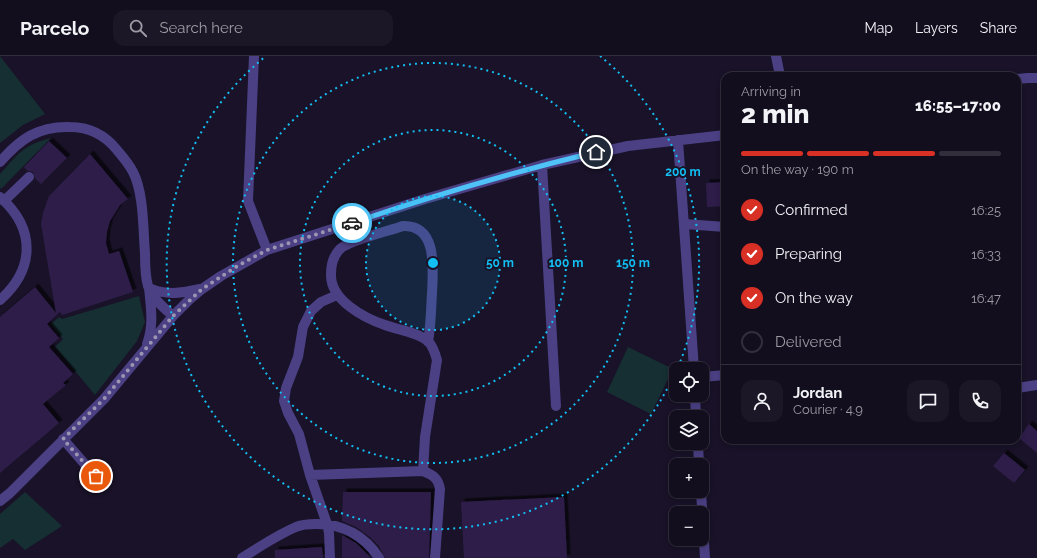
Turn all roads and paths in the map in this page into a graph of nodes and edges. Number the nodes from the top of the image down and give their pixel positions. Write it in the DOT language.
graph roads {
  1 [pos="254,56"];
  2 [pos="776,56"];
  3 [pos="779,72"];
  4 [pos="1037,78"];
  5 [pos="1021,79"];
  6 [pos="721,135"];
  7 [pos="678,140"];
  8 [pos="0,162"];
  9 [pos="542,165"];
  10 [pos="30,177"];
  11 [pos="2,199"];
  12 [pos="685,224"];
  13 [pos="721,227"];
  14 [pos="267,250"];
  15 [pos="149,288"];
  16 [pos="202,289"];
  17 [pos="337,295"];
  18 [pos="0,300"];
  19 [pos="173,316"];
  20 [pos="428,342"];
  21 [pos="145,350"];
  22 [pos="694,362"];
  23 [pos="721,375"];
  24 [pos="709,376"];
  25 [pos="1037,385"];
  26 [pos="1021,387"];
  27 [pos="556,406"];
  28 [pos="63,439"];
  29 [pos="423,471"];
  30 [pos="310,475"];
  31 [pos="96,476"];
  32 [pos="701,498"];
  33 [pos="0,501"];
  34 [pos="327,524"];
  35 [pos="242,558"];
  36 [pos="330,558"];
  37 [pos="379,558"];
  38 [pos="435,558"];
  39 [pos="705,558"];
  1 -- 14 [label="street"];
  2 -- 3 [label="street"];
  4 -- 5 [label="street"];
  6 -- 7 [label="street"];
  7 -- 9 [label="street"];
  7 -- 12 [label="street"];
  8 -- 15 [label="street"];
  9 -- 14 [label="street"];
  9 -- 27 [label="street"];
  10 -- 11 [label="street"];
  11 -- 18 [label="street"];
  12 -- 13 [label="street"];
  12 -- 22 [label="street"];
  14 -- 16 [label="street"];
  15 -- 16 [label="street"];
  15 -- 19 [label="street"];
  15 -- 21 [label="street"];
  16 -- 19 [label="street"];
  17 -- 20 [label="street"];
  17 -- 20 [label="street"];
  17 -- 30 [label="street"];
  19 -- 21 [label="street"];
  20 -- 29 [label="street"];
  21 -- 28 [label="street"];
  23 -- 24 [label="street"];
  25 -- 26 [label="street"];
  28 -- 31 [label="street"];
  28 -- 33 [label="street"];
  29 -- 30 [label="street"];
  29 -- 38 [label="street"];
  30 -- 34 [label="street"];
  32 -- 39 [label="street"];
  34 -- 35 [label="street"];
  34 -- 36 [label="street"];
  34 -- 37 [label="street"];
}
